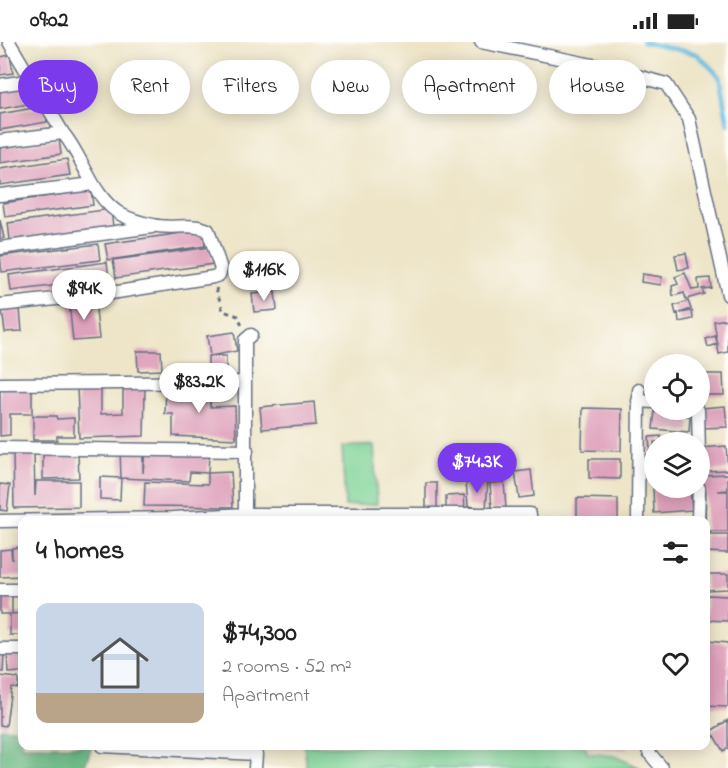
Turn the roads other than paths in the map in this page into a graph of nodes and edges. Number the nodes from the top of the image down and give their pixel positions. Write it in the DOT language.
graph roads {
  1 [pos="9,42"];
  2 [pos="481,42"];
  3 [pos="20,60"];
  4 [pos="18,82"];
  5 [pos="0,85"];
  6 [pos="52,114"];
  7 [pos="63,133"];
  8 [pos="0,141"];
  9 [pos="93,184"];
  10 [pos="0,195"];
  11 [pos="156,226"];
  12 [pos="0,248"];
  13 [pos="728,295"];
  14 [pos="0,305"];
  15 [pos="248,338"];
  16 [pos="245,382"];
  17 [pos="0,384"];
  18 [pos="644,398"];
  19 [pos="0,448"];
  20 [pos="247,451"];
  21 [pos="699,498"];
  22 [pos="245,516"];
  23 [pos="388,516"];
  24 [pos="530,516"];
  25 [pos="638,516"];
  26 [pos="698,516"];
  27 [pos="0,521"];
  28 [pos="18,521"];
  29 [pos="0,590"];
  30 [pos="18,590"];
  31 [pos="0,649"];
  32 [pos="18,649"];
  33 [pos="179,750"];
  34 [pos="648,750"];
  35 [pos="255,768"];
  36 [pos="662,768"];
  1 -- 3 [label="street"];
  2 -- 13 [label="street"];
  4 -- 5 [label="street"];
  6 -- 7 [label="street"];
  7 -- 8 [label="street"];
  7 -- 9 [label="street"];
  9 -- 10 [label="street"];
  9 -- 11 [label="street"];
  11 -- 12 [label="street"];
  11 -- 14 [label="street"];
  15 -- 16 [label="street"];
  16 -- 17 [label="street"];
  16 -- 20 [label="street"];
  18 -- 25 [label="street"];
  19 -- 20 [label="street"];
  20 -- 22 [label="street"];
  21 -- 26 [label="street"];
  23 -- 24 [label="street"];
  27 -- 28 [label="street"];
  29 -- 30 [label="street"];
  31 -- 32 [label="street"];
  33 -- 35 [label="street"];
  34 -- 36 [label="street"];
}
